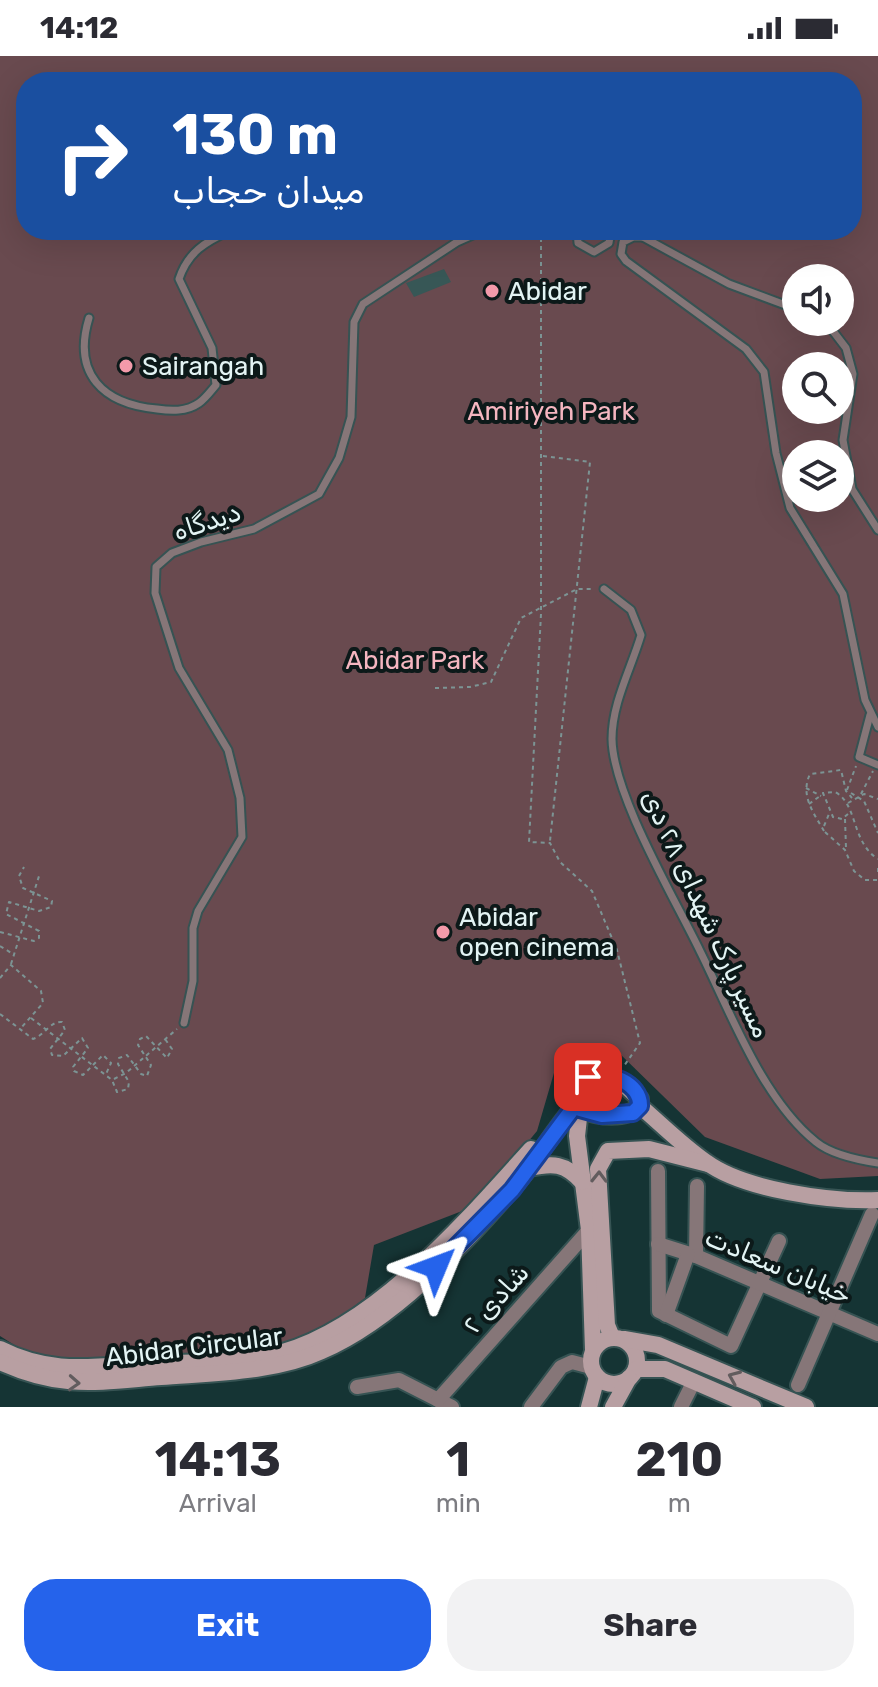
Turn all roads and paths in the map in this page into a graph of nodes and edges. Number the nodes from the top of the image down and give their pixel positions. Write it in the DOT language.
graph roads {
  1 [pos="209,240"];
  2 [pos="462,240"];
  3 [pos="541,240"];
  4 [pos="579,240"];
  5 [pos="609,240"];
  6 [pos="627,240"];
  7 [pos="652,240"];
  8 [pos="782,304"];
  9 [pos="89,318"];
  10 [pos="837,336"];
  11 [pos="543,456"];
  12 [pos="878,530"];
  13 [pos="577,589"];
  14 [pos="604,589"];
  15 [pos="541,607"];
  16 [pos="435,688"];
  17 [pos="870,715"];
  18 [pos="878,727"];
  19 [pos="859,757"];
  20 [pos="877,766"];
  21 [pos="805,787"];
  22 [pos="846,791"];
  23 [pos="821,796"];
  24 [pos="860,796"];
  25 [pos="852,798"];
  26 [pos="878,799"];
  27 [pos="809,804"];
  28 [pos="847,804"];
  29 [pos="831,814"];
  30 [pos="846,816"];
  31 [pos="824,831"];
  32 [pos="878,833"];
  33 [pos="550,843"];
  34 [pos="845,850"];
  35 [pos="878,859"];
  36 [pos="24,867"];
  37 [pos="878,868"];
  38 [pos="40,873"];
  39 [pos="878,873"];
  40 [pos="878,880"];
  41 [pos="34,892"];
  42 [pos="29,908"];
  43 [pos="24,923"];
  44 [pos="0,932"];
  45 [pos="20,937"];
  46 [pos="0,946"];
  47 [pos="14,954"];
  48 [pos="11,965"];
  49 [pos="0,978"];
  50 [pos="0,1014"];
  51 [pos="31,1018"];
  52 [pos="184,1023"];
  53 [pos="19,1030"];
  54 [pos="47,1030"];
  55 [pos="58,1038"];
  56 [pos="165,1039"];
  57 [pos="70,1048"];
  58 [pos="155,1048"];
  59 [pos="82,1056"];
  60 [pos="145,1057"];
  61 [pos="92,1065"];
  62 [pos="135,1066"];
  63 [pos="125,1074"];
  64 [pos="106,1075"];
  65 [pos="616,1078"];
  66 [pos="112,1080"];
  67 [pos="579,1106"];
  68 [pos="640,1106"];
  69 [pos="548,1137"];
  70 [pos="878,1163"];
  71 [pos="708,1164"];
  72 [pos="529,1168"];
  73 [pos="658,1171"];
  74 [pos="582,1182"];
  75 [pos="697,1186"];
  76 [pos="875,1207"];
  77 [pos="589,1230"];
  78 [pos="779,1241"];
  79 [pos="658,1244"];
  80 [pos="692,1255"];
  81 [pos="761,1284"];
  82 [pos="831,1314"];
  83 [pos="666,1315"];
  84 [pos="878,1334"];
  85 [pos="618,1338"];
  86 [pos="0,1349"];
  87 [pos="593,1350"];
  88 [pos="0,1362"];
  89 [pos="594,1372"];
  90 [pos="632,1374"];
  91 [pos="694,1381"];
  92 [pos="798,1385"];
  93 [pos="357,1387"];
  94 [pos="445,1404"];
  95 [pos="531,1407"];
  96 [pos="589,1407"];
  97 [pos="613,1407"];
  98 [pos="681,1407"];
  99 [pos="753,1407"];
  100 [pos="806,1407"];
  1 -- 9 [label="lane"];
  2 -- 52 [label="lane, دیدگاه"];
  3 -- 11 [label="path"];
  4 -- 5 [label="lane"];
  6 -- 17 [label="lane"];
  7 -- 8 [label="lane"];
  10 -- 12 [label="lane"];
  11 -- 13 [label="path"];
  11 -- 15 [label="path"];
  13 -- 14 [label="path"];
  13 -- 15 [label="path"];
  13 -- 33 [label="path"];
  14 -- 70 [label="lane, مسیر پارک شهدای ۲۸ دی"];
  15 -- 16 [label="path"];
  15 -- 33 [label="path"];
  17 -- 18 [label="lane"];
  17 -- 19 [label="lane"];
  19 -- 20 [label="lane"];
  19 -- 22 [label="path"];
  20 -- 24 [label="path"];
  21 -- 22 [label="path"];
  21 -- 23 [label="path"];
  21 -- 27 [label="path"];
  22 -- 24 [label="path"];
  22 -- 25 [label="path"];
  23 -- 27 [label="path"];
  23 -- 28 [label="path"];
  23 -- 29 [label="path"];
  24 -- 25 [label="path"];
  24 -- 26 [label="path"];
  24 -- 32 [label="path"];
  25 -- 28 [label="path"];
  27 -- 31 [label="path"];
  28 -- 30 [label="path"];
  29 -- 30 [label="path"];
  29 -- 31 [label="path"];
  30 -- 34 [label="path"];
  30 -- 35 [label="path"];
  31 -- 34 [label="path"];
  33 -- 65 [label="path"];
  34 -- 40 [label="path"];
  36 -- 41 [label="path"];
  37 -- 39 [label="path"];
  38 -- 41 [label="path"];
  41 -- 42 [label="path"];
  41 -- 42 [label="path"];
  42 -- 43 [label="path"];
  42 -- 43 [label="path"];
  43 -- 45 [label="path"];
  43 -- 45 [label="path"];
  44 -- 45 [label="path"];
  45 -- 47 [label="path"];
  46 -- 47 [label="path"];
  47 -- 48 [label="path"];
  48 -- 49 [label="path"];
  48 -- 51 [label="path"];
  50 -- 53 [label="path"];
  51 -- 53 [label="path"];
  51 -- 54 [label="path"];
  52 -- 56 [label="path"];
  53 -- 54 [label="path"];
  54 -- 55 [label="path"];
  54 -- 55 [label="path"];
  55 -- 57 [label="path"];
  55 -- 57 [label="path"];
  56 -- 58 [label="path"];
  56 -- 58 [label="path"];
  57 -- 59 [label="path"];
  57 -- 59 [label="path"];
  58 -- 60 [label="path"];
  58 -- 60 [label="path"];
  59 -- 61 [label="path"];
  59 -- 61 [label="path"];
  60 -- 62 [label="path"];
  60 -- 62 [label="path"];
  61 -- 64 [label="path"];
  61 -- 64 [label="path"];
  62 -- 63 [label="path"];
  62 -- 63 [label="path"];
  63 -- 66 [label="path"];
  63 -- 66 [label="path"];
  64 -- 66 [label="path"];
  65 -- 67 [label="main road"];
  65 -- 68 [label="main road"];
  67 -- 68 [label="main road"];
  67 -- 69 [label="main road, Abidar Circular"];
  67 -- 74 [label="main road"];
  68 -- 71 [label="main road"];
  69 -- 72 [label="main road, Abidar Circular"];
  69 -- 86 [label="main road, Abidar Circular"];
  71 -- 76 [label="main road"];
  85 -- 71 [label="main road, one-way"];
  72 -- 74 [label="main road"];
  88 -- 72 [label="main road, Abidar Circular, one-way"];
  73 -- 79 [label="street"];
  74 -- 77 [label="main road"];
  75 -- 80 [label="street"];
  76 -- 82 [label="street"];
  77 -- 87 [label="main road"];
  77 -- 94 [label="street, شادی ۲"];
  78 -- 81 [label="street"];
  79 -- 80 [label="street, خیابان سعادت"];
  79 -- 83 [label="street"];
  80 -- 81 [label="street, خیابان سعادت"];
  80 -- 83 [label="street"];
  81 -- 82 [label="street, خیابان سعادت"];
  81 -- 83 [label="street"];
  82 -- 84 [label="street, خیابان سعادت"];
  82 -- 92 [label="street"];
  85 -- 87 [label="main road"];
  85 -- 90 [label="main road"];
  100 -- 85 [label="main road, one-way"];
  87 -- 89 [label="main road"];
  89 -- 90 [label="main road"];
  89 -- 95 [label="street"];
  89 -- 96 [label="main road"];
  90 -- 91 [label="main road"];
  90 -- 97 [label="main road"];
  91 -- 98 [label="street"];
  91 -- 99 [label="main road"];
  93 -- 94 [label="street"];
}
